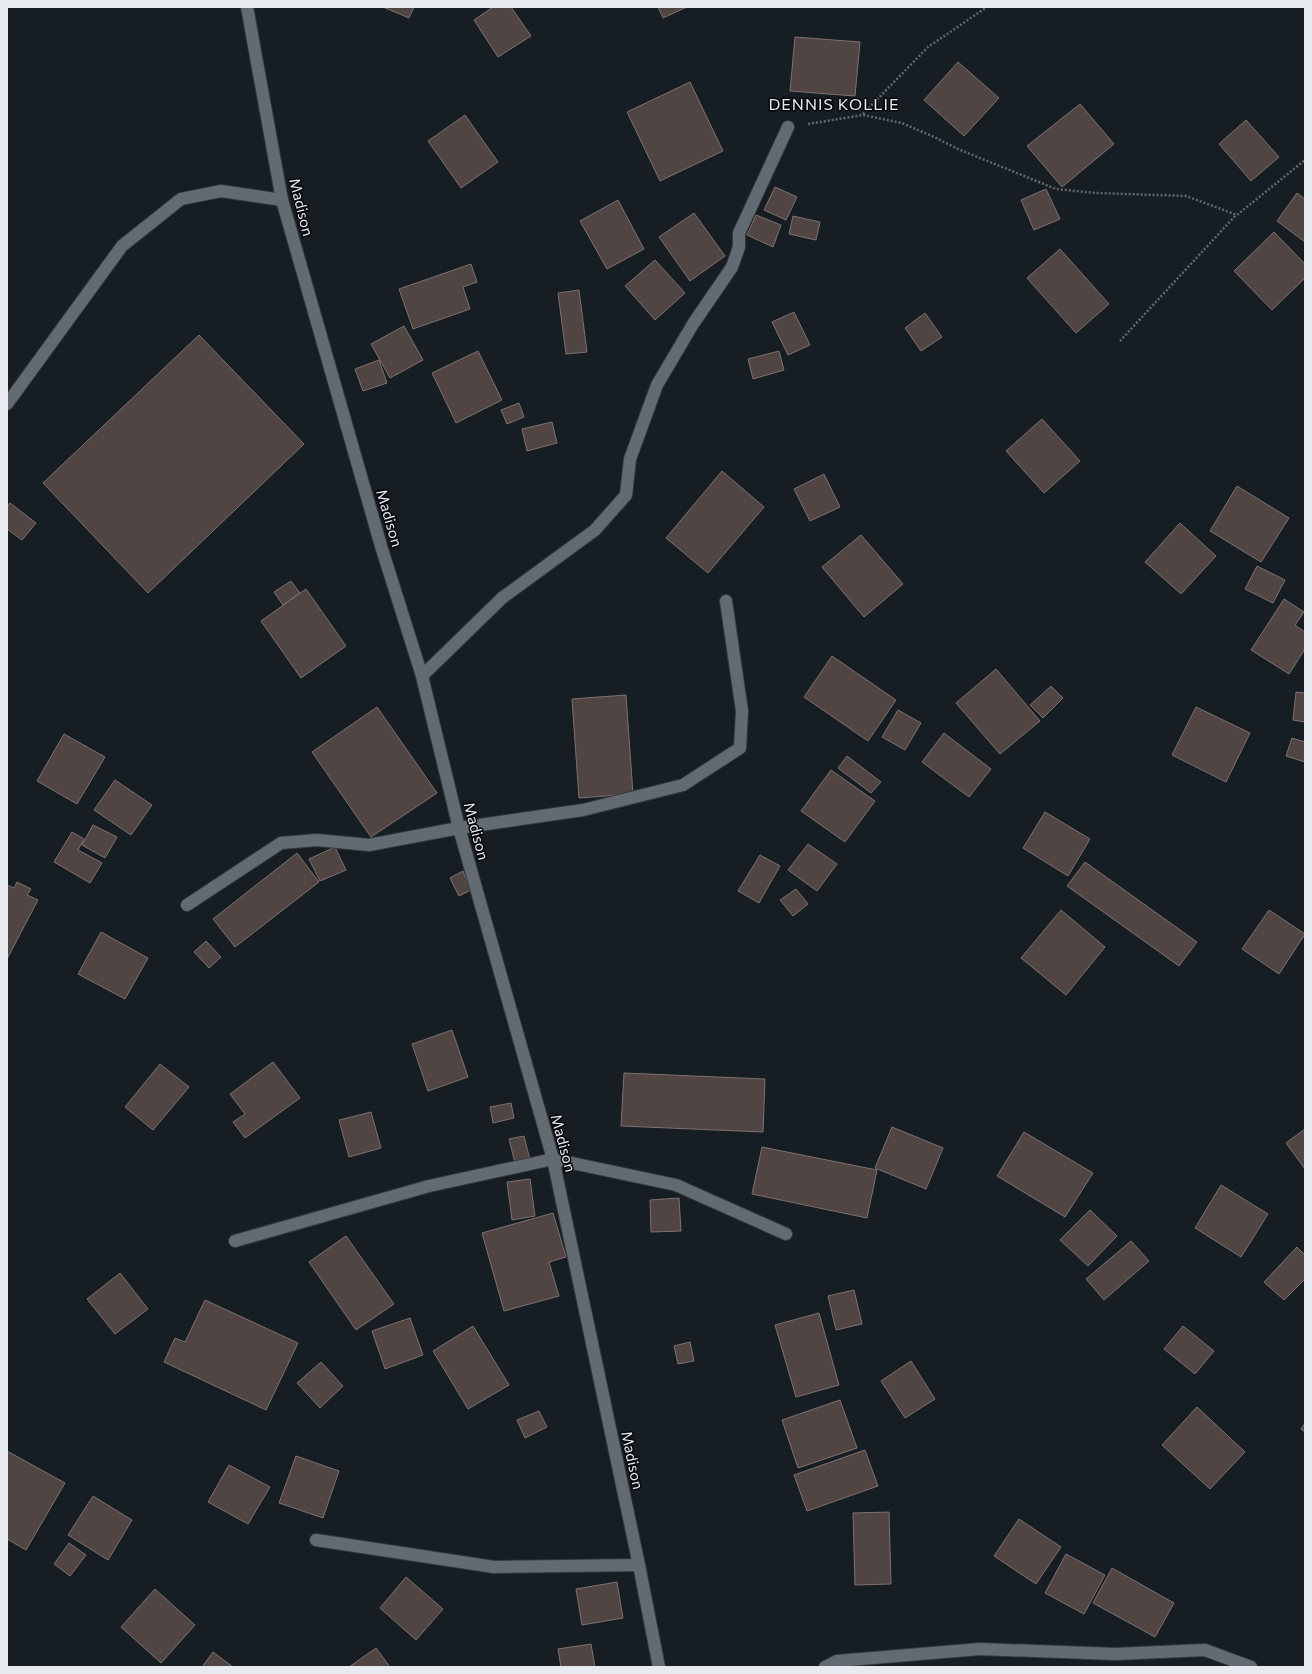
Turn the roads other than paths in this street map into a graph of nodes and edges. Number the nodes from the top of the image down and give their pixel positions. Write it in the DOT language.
graph roads {
  1 [pos="247,7"];
  2 [pos="788,127"];
  3 [pos="282,200"];
  4 [pos="7,404"];
  5 [pos="726,601"];
  6 [pos="422,676"];
  7 [pos="459,828"];
  8 [pos="187,905"];
  9 [pos="553,1159"];
  10 [pos="786,1234"];
  11 [pos="235,1241"];
  12 [pos="316,1540"];
  13 [pos="639,1565"];
  14 [pos="659,1667"];
  15 [pos="825,1667"];
  16 [pos="1251,1667"];
  1 -- 3 [label="street, Madison"];
  2 -- 6 [label="street"];
  3 -- 4 [label="street"];
  3 -- 6 [label="street, Madison"];
  5 -- 7 [label="street"];
  6 -- 7 [label="street, Madison"];
  7 -- 8 [label="street"];
  7 -- 9 [label="street, Madison"];
  9 -- 10 [label="street"];
  9 -- 11 [label="street"];
  9 -- 13 [label="street, Madison"];
  12 -- 13 [label="street"];
  13 -- 14 [label="street, Madison"];
  15 -- 16 [label="street"];
}
